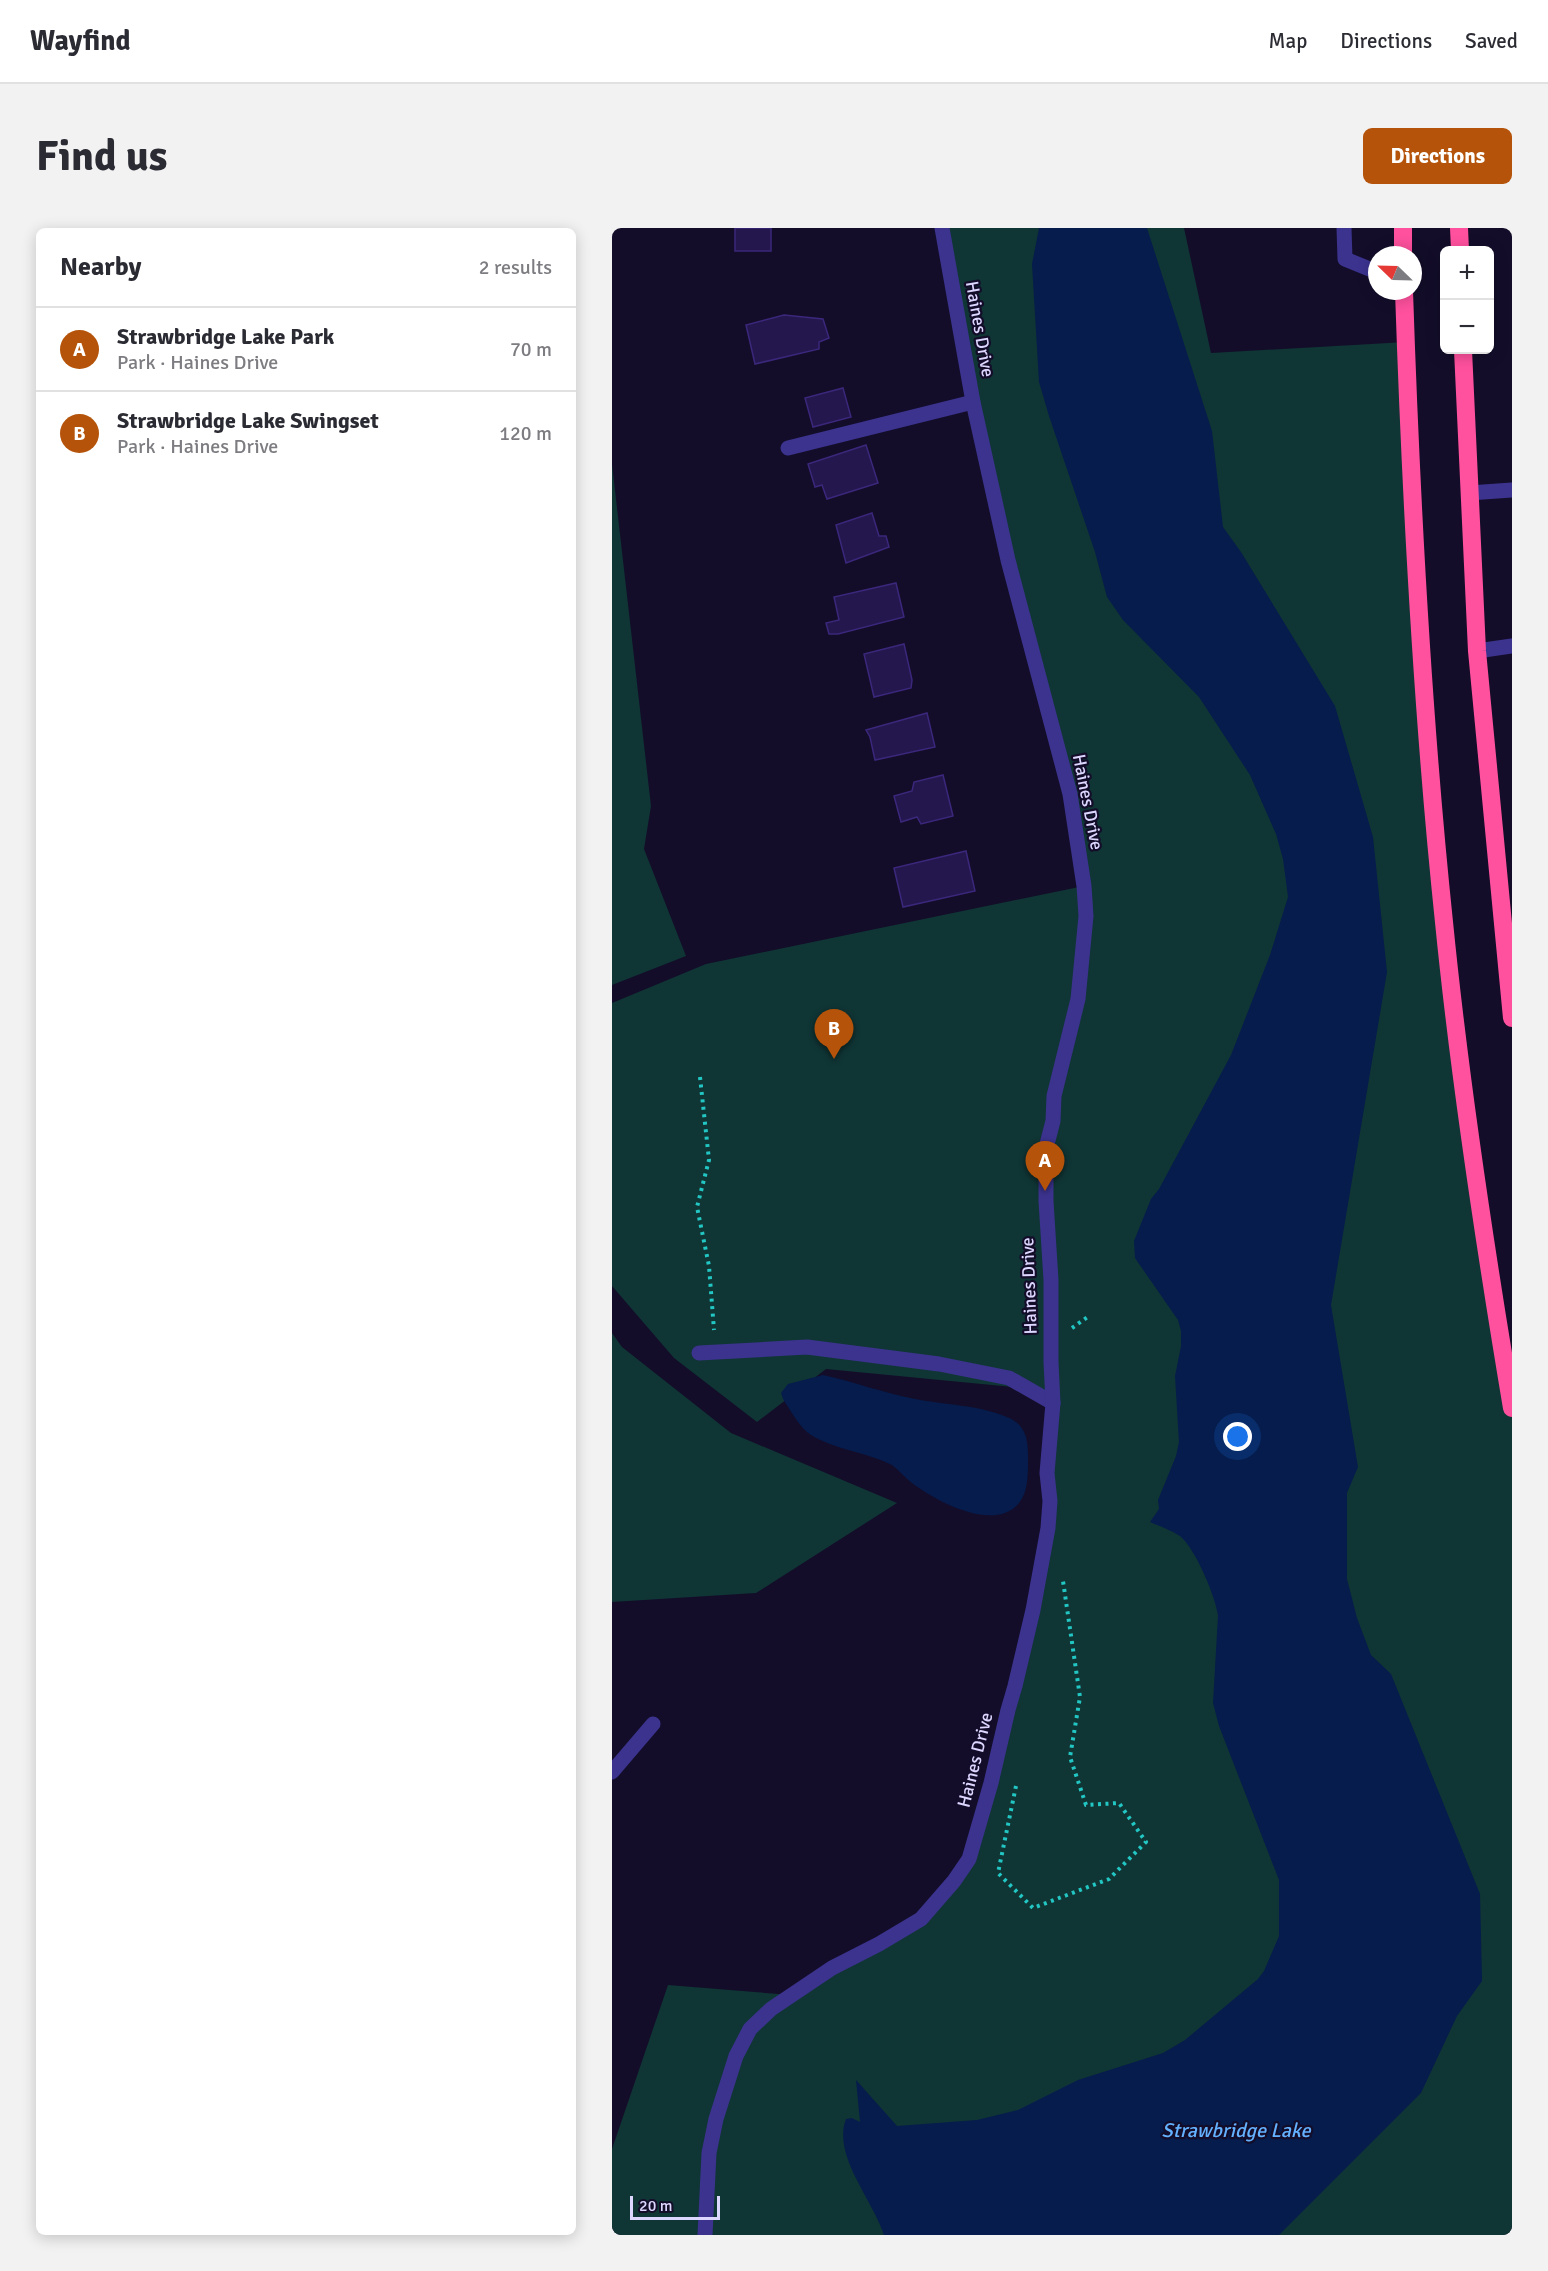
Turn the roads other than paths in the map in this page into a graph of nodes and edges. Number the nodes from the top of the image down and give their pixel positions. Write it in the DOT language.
graph roads {
  1 [pos="942,228"];
  2 [pos="1344,228"];
  3 [pos="1403,228"];
  4 [pos="1460,228"];
  5 [pos="1403,246"];
  6 [pos="1460,246"];
  7 [pos="1368,268"];
  8 [pos="1404,300"];
  9 [pos="1462,354"];
  10 [pos="973,402"];
  11 [pos="788,448"];
  12 [pos="1512,490"];
  13 [pos="1469,493"];
  14 [pos="1512,646"];
  15 [pos="1477,651"];
  16 [pos="1512,1017"];
  17 [pos="707,1353"];
  18 [pos="1512,1408"];
  19 [pos="1053,1411"];
  20 [pos="653,1724"];
  21 [pos="612,1772"];
  22 [pos="705,2235"];
  1 -- 10 [label="street, Haines Drive"];
  2 -- 7 [label="street"];
  3 -- 5 [label="highway"];
  4 -- 6 [label="highway"];
  8 -- 18 [label="highway"];
  9 -- 13 [label="highway"];
  10 -- 11 [label="street"];
  10 -- 19 [label="street, Haines Drive"];
  12 -- 13 [label="street"];
  13 -- 15 [label="highway"];
  14 -- 15 [label="street"];
  15 -- 16 [label="highway"];
  17 -- 19 [label="street"];
  19 -- 22 [label="street, Haines Drive"];
  20 -- 21 [label="street"];
}
